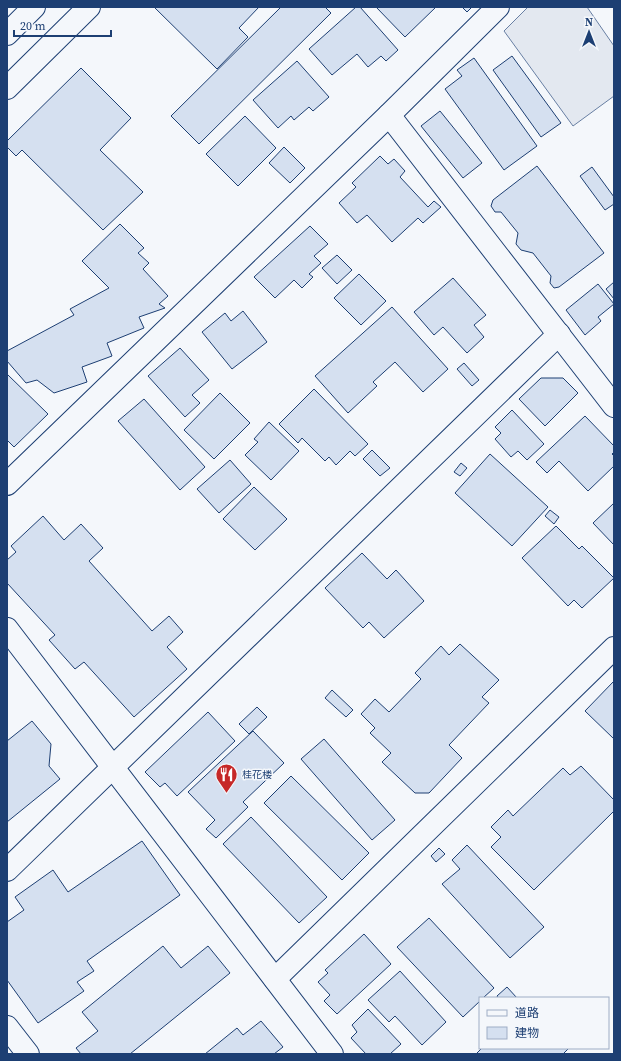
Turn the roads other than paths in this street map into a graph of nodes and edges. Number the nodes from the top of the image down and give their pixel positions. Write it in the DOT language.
graph roads {
  1 [pos="34,7"];
  2 [pos="89,7"];
  3 [pos="498,7"];
  4 [pos="7,34"];
  5 [pos="7,88"];
  6 [pos="389,115"];
  7 [pos="559,334"];
  8 [pos="614,406"];
  9 [pos="7,484"];
  10 [pos="7,629"];
  11 [pos="614,648"];
  12 [pos="112,768"];
  13 [pos="7,870"];
  14 [pos="275,979"];
  15 [pos="7,1027"];
  16 [pos="28,1054"];
  17 [pos="332,1054"];
  1 -- 4 [label="street"];
  2 -- 5 [label="street"];
  3 -- 6 [label="street"];
  6 -- 7 [label="street"];
  6 -- 9 [label="street"];
  7 -- 8 [label="street"];
  7 -- 12 [label="street"];
  10 -- 12 [label="street"];
  11 -- 14 [label="street"];
  12 -- 13 [label="street"];
  12 -- 14 [label="street"];
  14 -- 17 [label="street"];
  15 -- 16 [label="street"];
}
